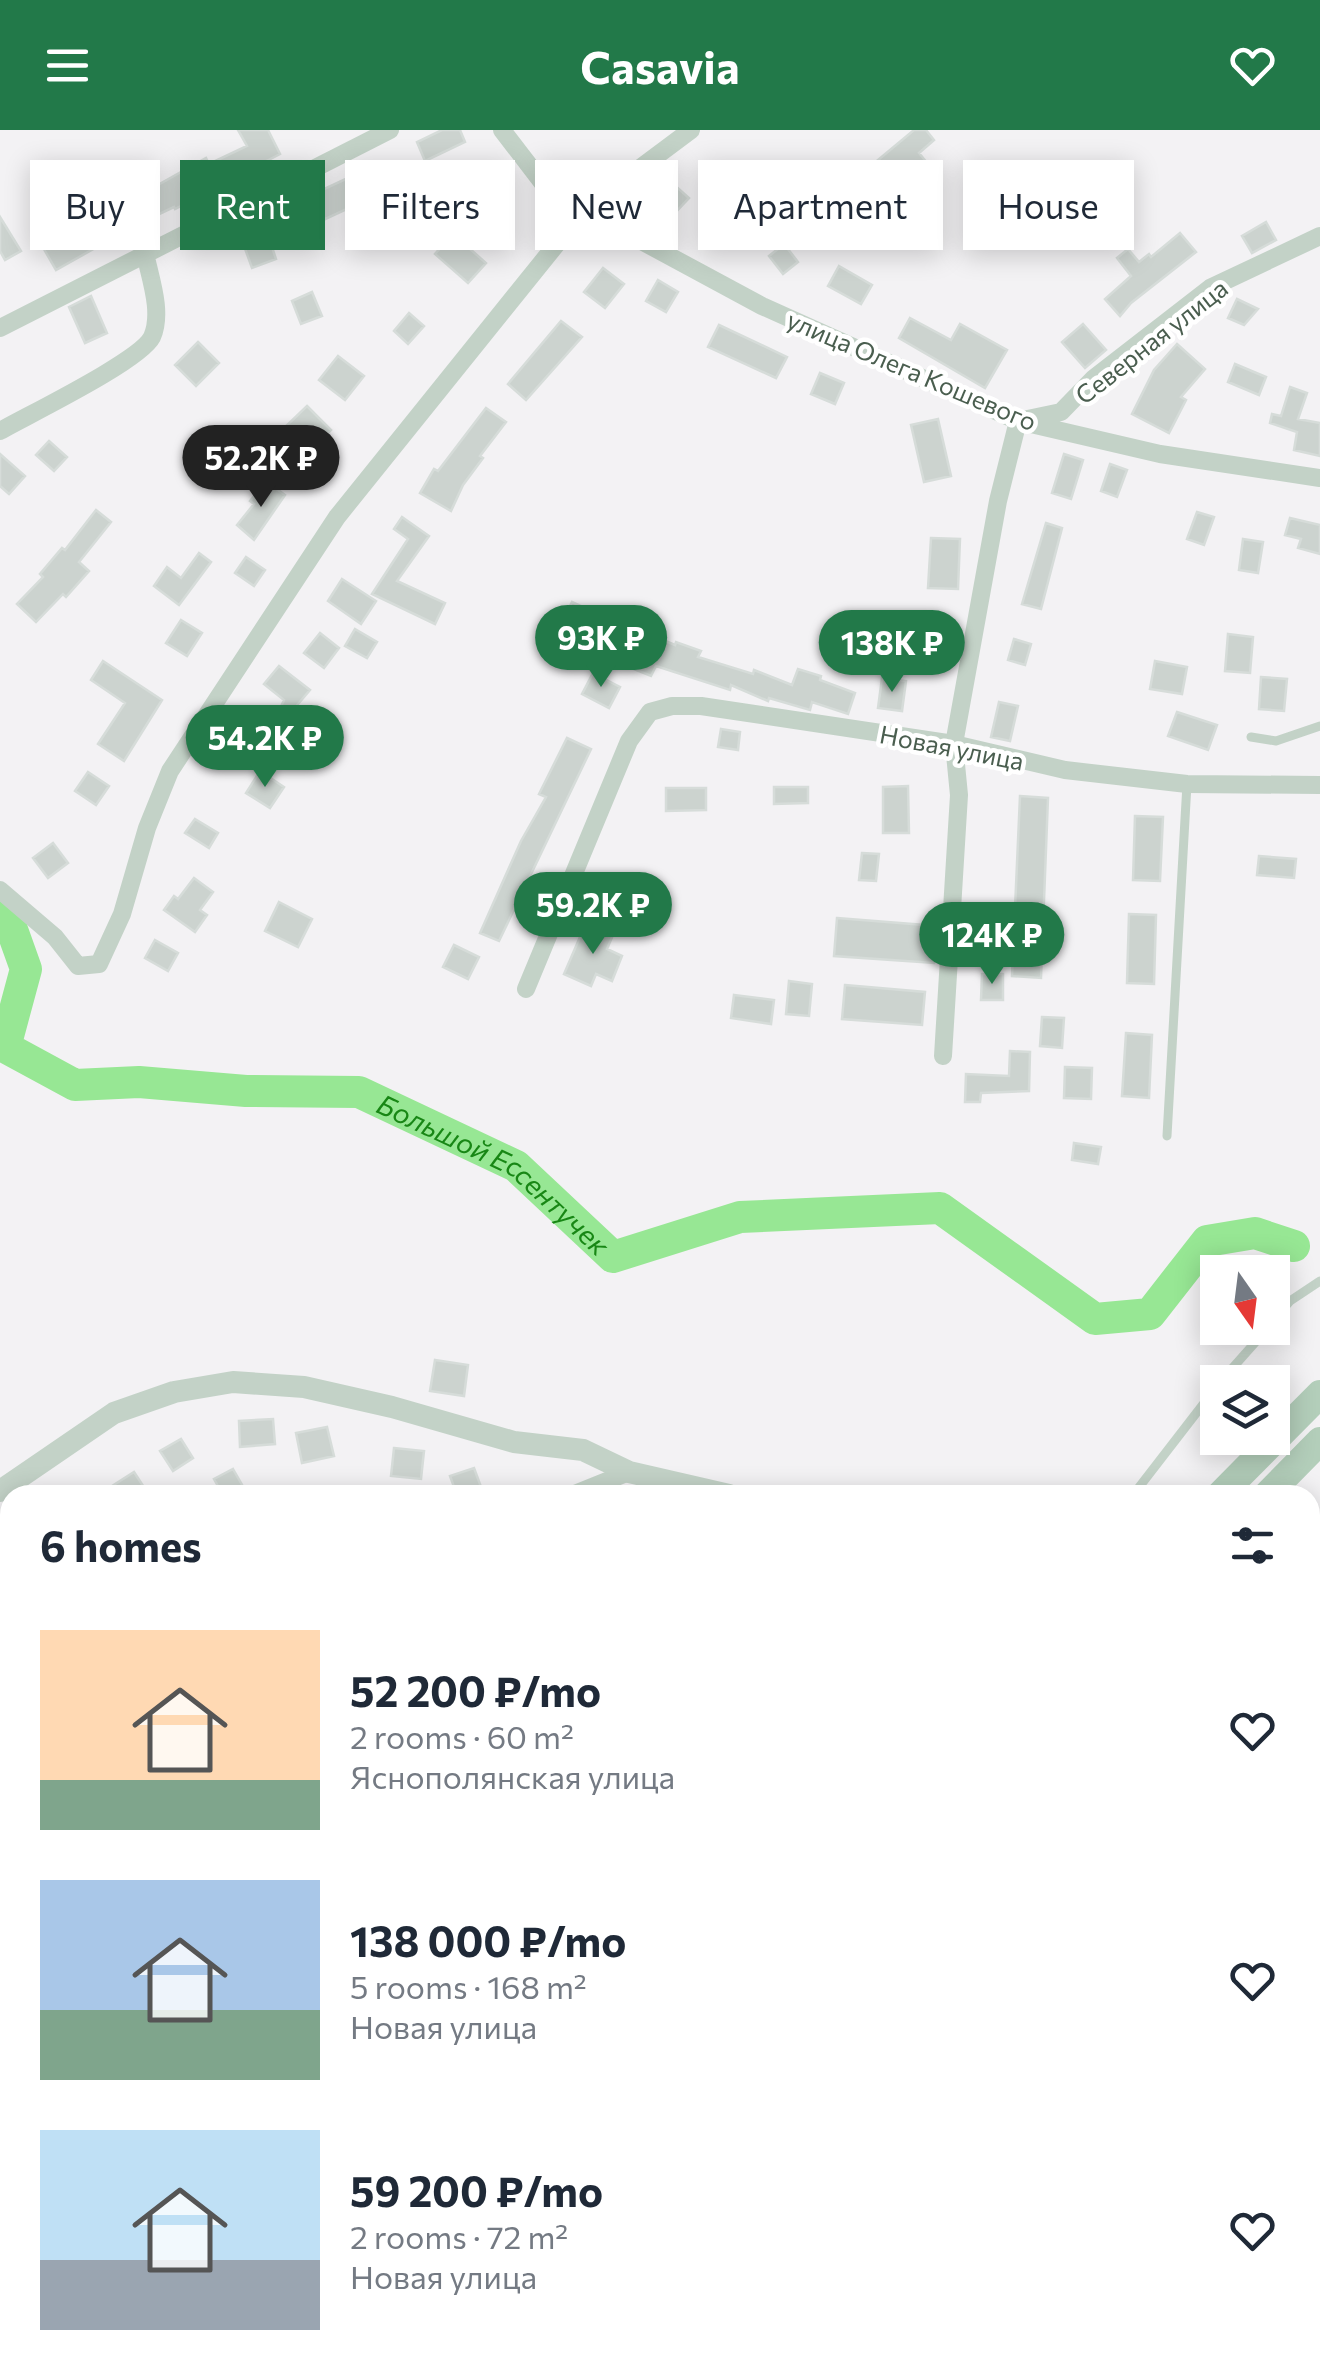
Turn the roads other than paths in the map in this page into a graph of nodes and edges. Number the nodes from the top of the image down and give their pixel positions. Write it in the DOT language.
graph roads {
  1 [pos="390,130"];
  2 [pos="502,130"];
  3 [pos="691,130"];
  4 [pos="651,160"];
  5 [pos="535,173"];
  6 [pos="1320,236"];
  7 [pos="552,250"];
  8 [pos="658,250"];
  9 [pos="146,253"];
  10 [pos="0,328"];
  11 [pos="1018,422"];
  12 [pos="0,431"];
  13 [pos="1320,478"];
  14 [pos="1320,726"];
  15 [pos="1250,737"];
  16 [pos="954,744"];
  17 [pos="1187,784"];
  18 [pos="1320,785"];
  19 [pos="0,890"];
  20 [pos="526,989"];
  21 [pos="943,1056"];
  22 [pos="1167,1136"];
  23 [pos="1320,1281"];
  24 [pos="1290,1302"];
  25 [pos="1253,1345"];
  26 [pos="1236,1365"];
  27 [pos="1320,1394"];
  28 [pos="1200,1409"];
  29 [pos="1320,1442"];
  30 [pos="629,1472"];
  31 [pos="9,1485"];
  32 [pos="597,1485"];
  33 [pos="686,1485"];
  34 [pos="1141,1485"];
  35 [pos="1230,1485"];
  36 [pos="1276,1485"];
  1 -- 9 [label="street"];
  2 -- 5 [label="street, улица Олега Кошевого"];
  3 -- 4 [label="street"];
  6 -- 11 [label="street, Северная улица"];
  7 -- 19 [label="street"];
  8 -- 11 [label="street, улица Олега Кошевого"];
  9 -- 10 [label="street"];
  9 -- 12 [label="street"];
  11 -- 13 [label="street, улица Олега Кошевого"];
  11 -- 16 [label="street"];
  14 -- 15 [label="lane"];
  16 -- 17 [label="street, Новая улица"];
  16 -- 20 [label="street, Новая улица"];
  16 -- 21 [label="street"];
  17 -- 18 [label="street, Новая улица"];
  17 -- 22 [label="lane"];
  23 -- 24 [label="lane"];
  25 -- 26 [label="lane"];
  27 -- 35 [label="main road"];
  28 -- 34 [label="lane"];
  29 -- 36 [label="main road"];
  30 -- 31 [label="street"];
  30 -- 32 [label="street"];
  30 -- 33 [label="street"];
}
